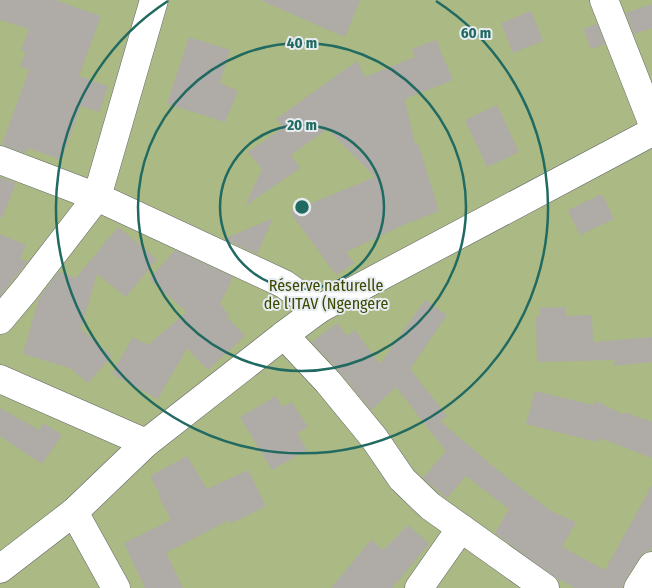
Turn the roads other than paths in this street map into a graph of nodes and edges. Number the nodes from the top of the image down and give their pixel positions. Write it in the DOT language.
graph roads {
  1 [pos="154,0"];
  2 [pos="604,0"];
  3 [pos="652,122"];
  4 [pos="652,132"];
  5 [pos="0,160"];
  6 [pos="97,197"];
  7 [pos="319,309"];
  8 [pos="0,320"];
  9 [pos="284,335"];
  10 [pos="0,379"];
  11 [pos="146,443"];
  12 [pos="74,512"];
  13 [pos="461,528"];
  14 [pos="652,566"];
  15 [pos="0,569"];
  16 [pos="116,588"];
  17 [pos="419,588"];
  18 [pos="545,588"];
  19 [pos="638,588"];
  1 -- 6 [label="street"];
  2 -- 3 [label="street"];
  4 -- 7 [label="street"];
  5 -- 6 [label="street"];
  6 -- 7 [label="street"];
  6 -- 8 [label="street"];
  7 -- 9 [label="street"];
  9 -- 11 [label="street"];
  9 -- 13 [label="street"];
  10 -- 11 [label="street"];
  11 -- 12 [label="street"];
  12 -- 15 [label="street"];
  12 -- 16 [label="street"];
  13 -- 17 [label="street"];
  13 -- 18 [label="street"];
  14 -- 19 [label="street"];
}
